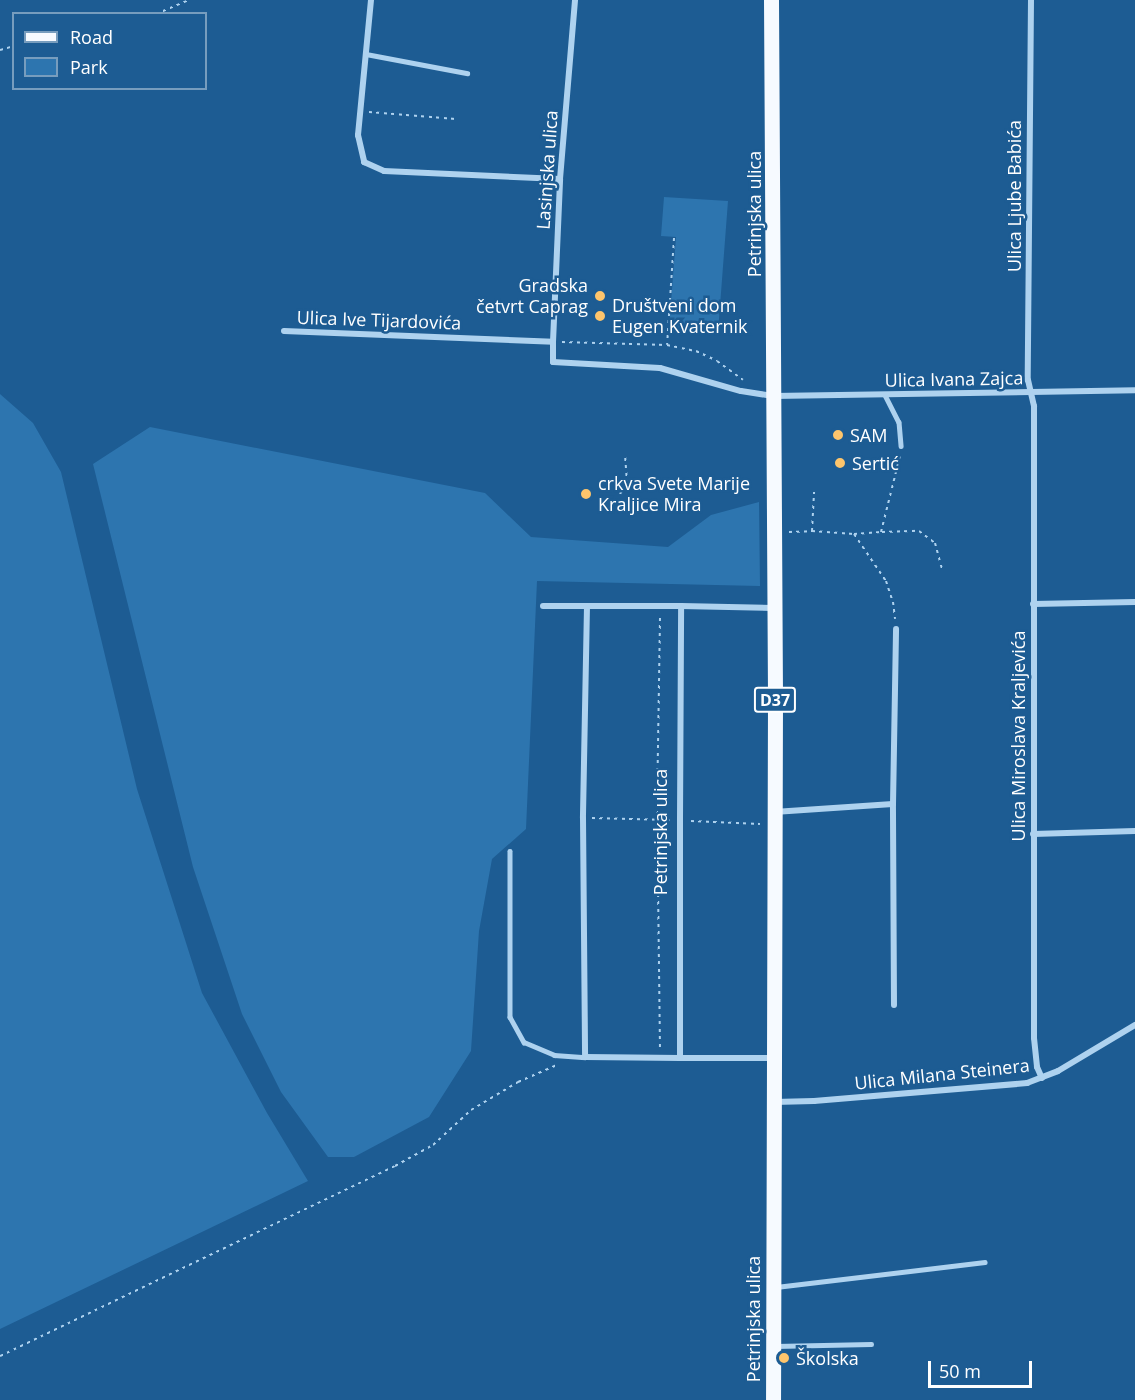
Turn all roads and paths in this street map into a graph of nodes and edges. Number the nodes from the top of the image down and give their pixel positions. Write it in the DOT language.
graph roads {
  1 [pos="189,0"];
  2 [pos="371,0"];
  3 [pos="575,0"];
  4 [pos="771,0"];
  5 [pos="1031,0"];
  6 [pos="161,12"];
  7 [pos="366,54"];
  8 [pos="468,74"];
  9 [pos="360,111"];
  10 [pos="456,119"];
  11 [pos="560,179"];
  12 [pos="674,238"];
  13 [pos="284,331"];
  14 [pos="553,342"];
  15 [pos="667,345"];
  16 [pos="1135,390"];
  17 [pos="1031,392"];
  18 [pos="755,393"];
  19 [pos="885,395"];
  20 [pos="773,396"];
  21 [pos="901,446"];
  22 [pos="626,456"];
  23 [pos="814,492"];
  24 [pos="620,494"];
  25 [pos="812,531"];
  26 [pos="881,532"];
  27 [pos="774,533"];
  28 [pos="854,534"];
  29 [pos="942,569"];
  30 [pos="1135,602"];
  31 [pos="1033,604"];
  32 [pos="543,606"];
  33 [pos="586,606"];
  34 [pos="681,606"];
  35 [pos="773,608"];
  36 [pos="660,618"];
  37 [pos="896,629"];
  38 [pos="893,804"];
  39 [pos="774,812"];
  40 [pos="1135,831"];
  41 [pos="1033,834"];
  42 [pos="510,851"];
  43 [pos="894,1005"];
  44 [pos="1135,1025"];
  45 [pos="660,1047"];
  46 [pos="585,1057"];
  47 [pos="680,1058"];
  48 [pos="773,1058"];
  49 [pos="558,1065"];
  50 [pos="1042,1078"];
  51 [pos="773,1102"];
  52 [pos="985,1262"];
  53 [pos="773,1288"];
  54 [pos="871,1344"];
  55 [pos="773,1346"];
  56 [pos="0,1356"];
  57 [pos="773,1400"];
  1 -- 6 [label="path"];
  2 -- 7 [label="street"];
  3 -- 11 [label="street, Lasinjska ulica"];
  4 -- 20 [label="main road, Petrinjska ulica / D37"];
  5 -- 17 [label="street, Ulica Ljube Babića"];
  7 -- 8 [label="lane"];
  7 -- 9 [label="street"];
  9 -- 10 [label="path"];
  9 -- 11 [label="street"];
  11 -- 14 [label="street, Lasinjska ulica"];
  12 -- 15 [label="path"];
  13 -- 14 [label="street, Ulica Ive Tijardovića"];
  14 -- 15 [label="path"];
  14 -- 18 [label="street"];
  15 -- 18 [label="path"];
  16 -- 17 [label="street, Ulica Ivana Zajca"];
  17 -- 19 [label="street, Ulica Ivana Zajca"];
  17 -- 31 [label="street, Ulica Miroslava Kraljevića"];
  18 -- 20 [label="street"];
  19 -- 20 [label="street, Ulica Ivana Zajca"];
  19 -- 21 [label="lane"];
  20 -- 27 [label="main road, Petrinjska ulica / D37"];
  21 -- 26 [label="path"];
  22 -- 24 [label="path"];
  23 -- 25 [label="path"];
  25 -- 27 [label="path"];
  25 -- 28 [label="path"];
  26 -- 28 [label="path"];
  26 -- 29 [label="path"];
  27 -- 35 [label="main road, Petrinjska ulica / D37"];
  28 -- 37 [label="path"];
  30 -- 31 [label="street"];
  31 -- 41 [label="street, Ulica Miroslava Kraljevića"];
  32 -- 33 [label="street"];
  33 -- 34 [label="street"];
  33 -- 46 [label="street"];
  34 -- 35 [label="street"];
  34 -- 47 [label="street, Petrinjska ulica"];
  35 -- 39 [label="main road, Petrinjska ulica / D37"];
  36 -- 45 [label="path"];
  37 -- 38 [label="street"];
  38 -- 39 [label="street"];
  38 -- 43 [label="street"];
  39 -- 48 [label="main road, Petrinjska ulica / D37"];
  40 -- 41 [label="street"];
  41 -- 50 [label="street, Ulica Miroslava Kraljevića"];
  42 -- 46 [label="lane"];
  44 -- 50 [label="street, Ulica Milana Steinera"];
  46 -- 47 [label="street"];
  47 -- 48 [label="street"];
  48 -- 51 [label="main road, Petrinjska ulica / D37"];
  49 -- 56 [label="path"];
  50 -- 51 [label="street, Ulica Milana Steinera"];
  51 -- 53 [label="main road, Petrinjska ulica / D37"];
  52 -- 53 [label="lane"];
  53 -- 55 [label="main road, Petrinjska ulica / D37"];
  54 -- 55 [label="lane"];
  55 -- 57 [label="main road, Petrinjska ulica / D37"];
}
